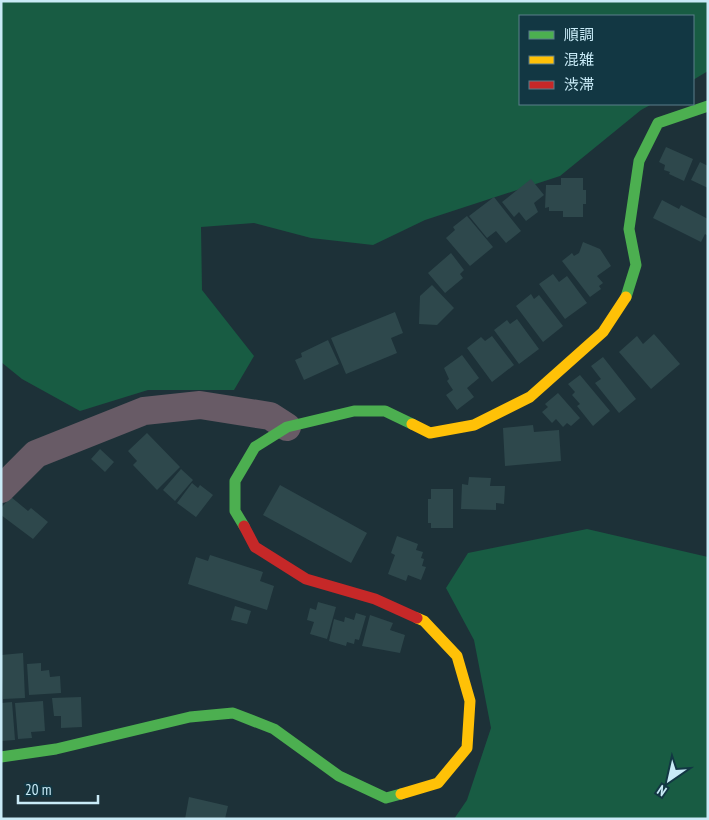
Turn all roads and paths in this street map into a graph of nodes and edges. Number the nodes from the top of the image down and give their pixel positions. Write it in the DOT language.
graph roads {
  1 [pos="708,106"];
  2 [pos="287,427"];
  3 [pos="1,489"];
  4 [pos="1,758"];
  1 -- 2 [label="street"];
  2 -- 3 [label="street"];
  2 -- 4 [label="street"];
}
